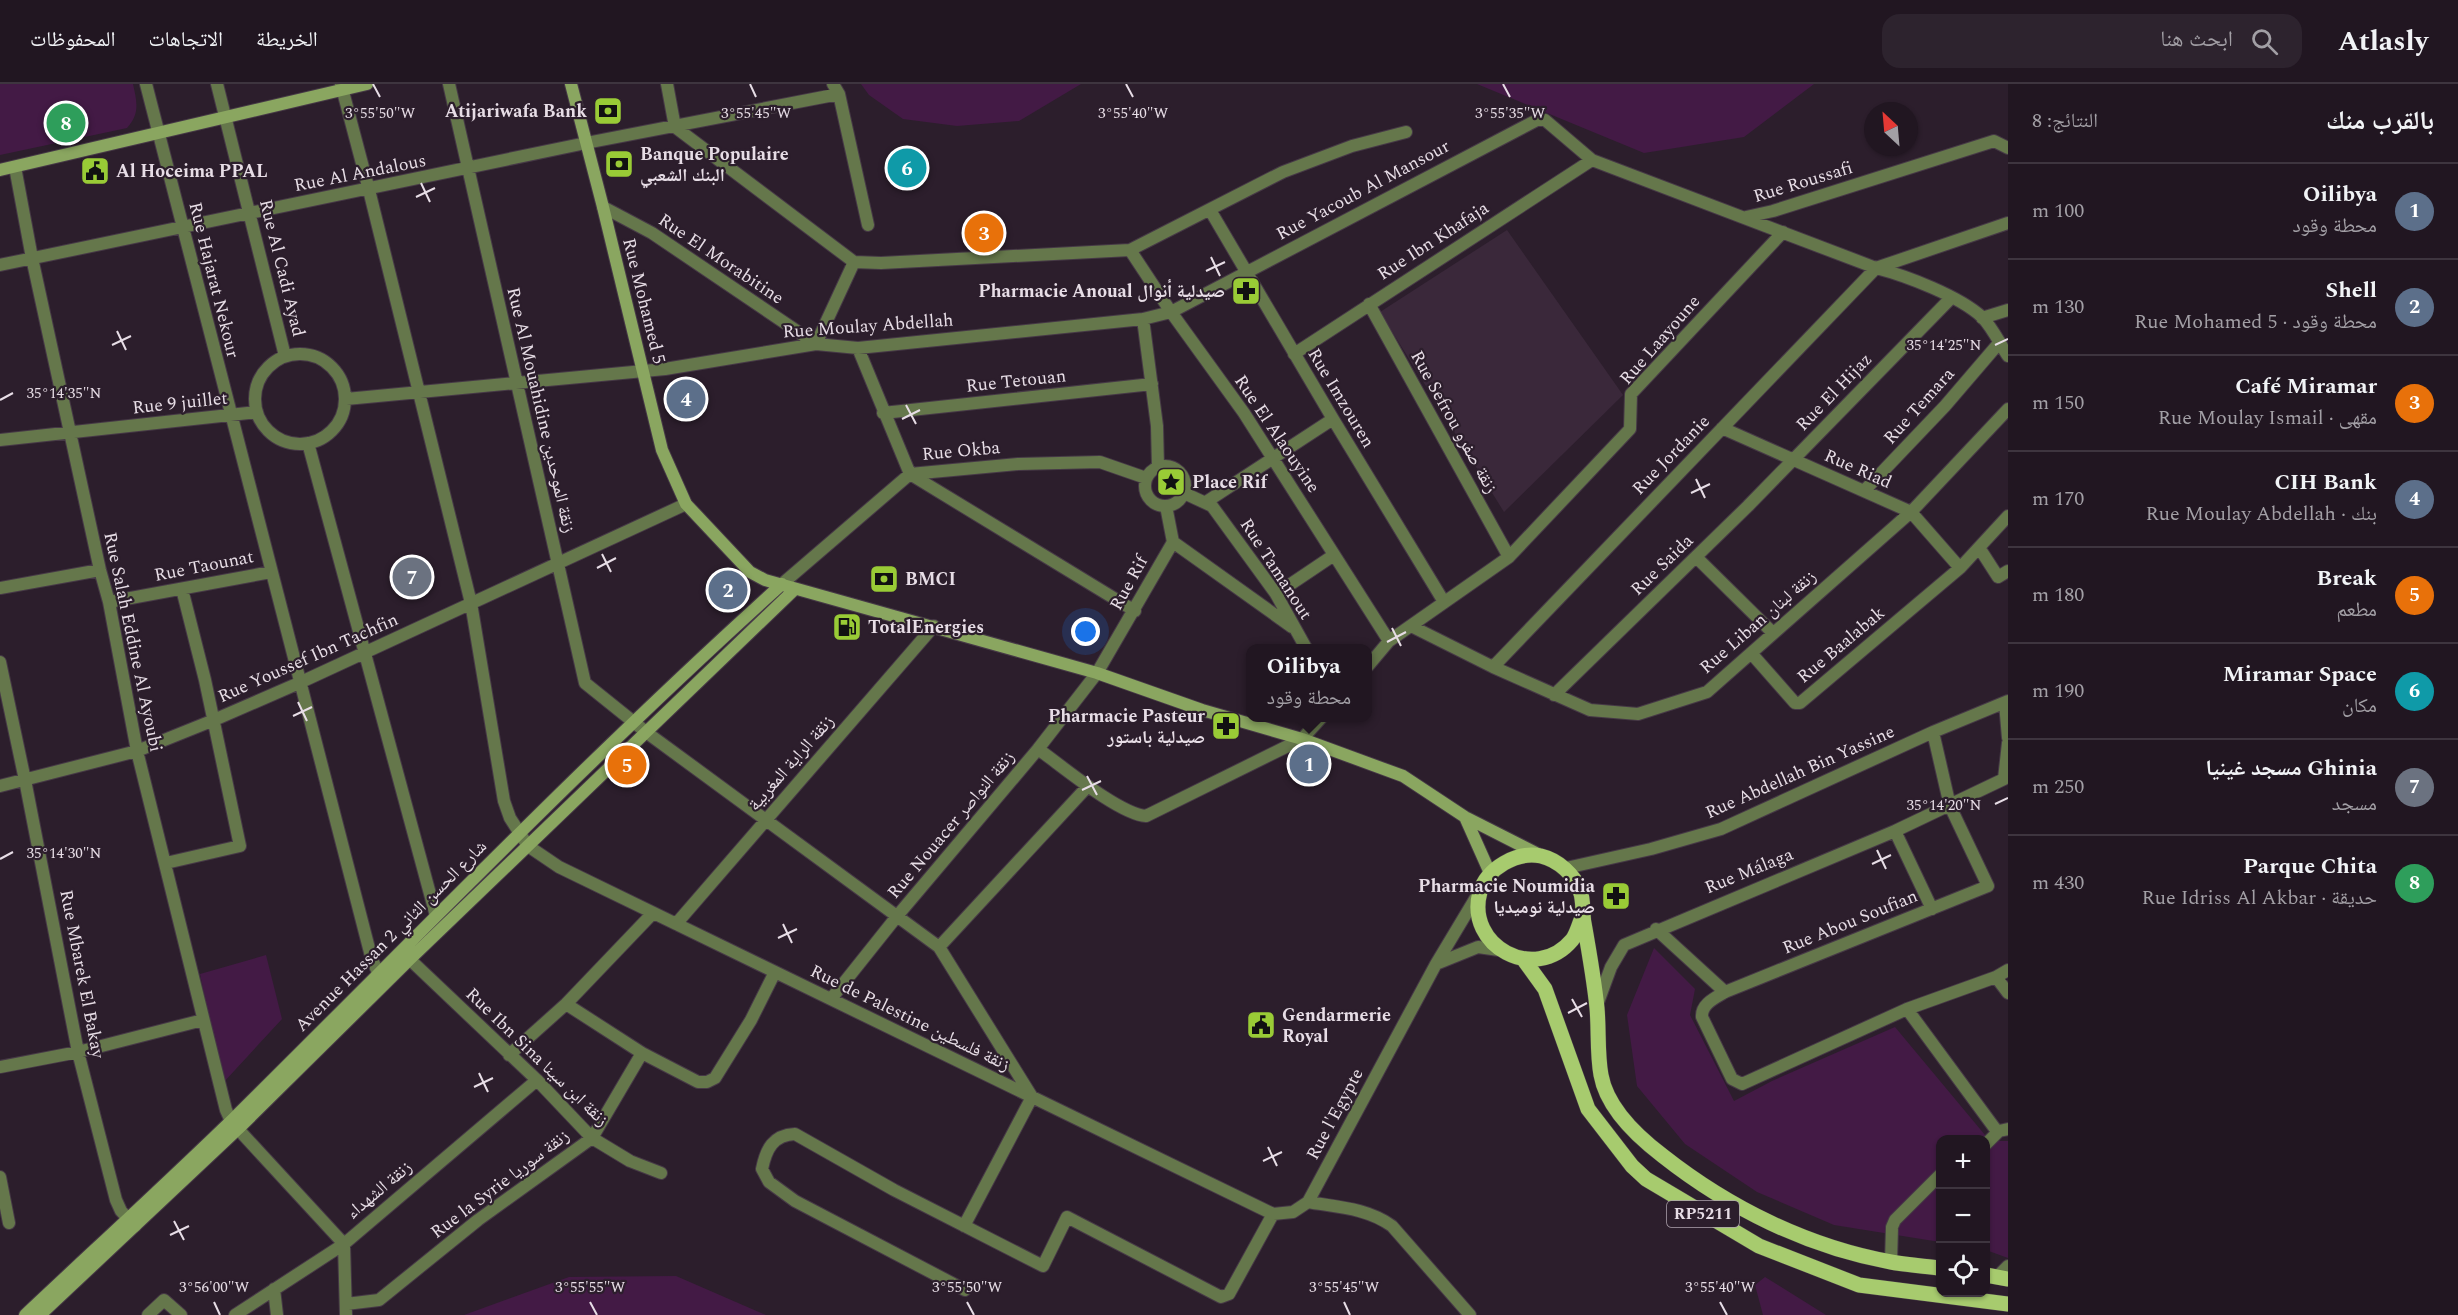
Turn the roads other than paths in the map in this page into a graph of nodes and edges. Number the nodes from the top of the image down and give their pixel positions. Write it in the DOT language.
graph roads {
  1 [pos="146,84"];
  2 [pos="217,84"];
  3 [pos="367,84"];
  4 [pos="449,84"];
  5 [pos="571,84"];
  6 [pos="667,84"];
  7 [pos="341,87"];
  8 [pos="836,89"];
  9 [pos="225,118"];
  10 [pos="675,127"];
  11 [pos="1406,132"];
  12 [pos="158,133"];
  13 [pos="586,143"];
  14 [pos="2008,148"];
  15 [pos="1592,160"];
  16 [pos="15,167"];
  17 [pos="467,169"];
  18 [pos="0,170"];
  19 [pos="369,190"];
  20 [pos="603,207"];
  21 [pos="1210,210"];
  22 [pos="250,213"];
  23 [pos="1745,218"];
  24 [pos="2008,223"];
  25 [pos="868,225"];
  26 [pos="182,227"];
  27 [pos="1783,232"];
  28 [pos="1130,250"];
  29 [pos="32,258"];
  30 [pos="854,262"];
  31 [pos="0,265"];
  32 [pos="1876,268"];
  33 [pos="1247,273"];
  34 [pos="1951,298"];
  35 [pos="1369,304"];
  36 [pos="2008,310"];
  37 [pos="1171,312"];
  38 [pos="1982,318"];
  39 [pos="1143,320"];
  40 [pos="1999,343"];
  41 [pos="816,344"];
  42 [pos="858,348"];
  43 [pos="1294,354"];
  44 [pos="285,356"];
  45 [pos="2008,356"];
  46 [pos="643,372"];
  47 [pos="516,384"];
  48 [pos="1152,384"];
  49 [pos="418,393"];
  50 [pos="345,399"];
  51 [pos="2008,409"];
  52 [pos="256,412"];
  53 [pos="883,413"];
  54 [pos="230,415"];
  55 [pos="1333,419"];
  56 [pos="1722,428"];
  57 [pos="70,433"];
  58 [pos="0,440"];
  59 [pos="309,443"];
  60 [pos="1273,458"];
  61 [pos="1792,459"];
  62 [pos="1158,467"];
  63 [pos="910,474"];
  64 [pos="1146,478"];
  65 [pos="1864,491"];
  66 [pos="1184,493"];
  67 [pos="1206,502"];
  68 [pos="686,504"];
  69 [pos="1166,506"];
  70 [pos="1911,512"];
  71 [pos="2008,516"];
  72 [pos="1173,542"];
  73 [pos="1980,549"];
  74 [pos="1334,555"];
  75 [pos="1509,557"];
  76 [pos="1696,557"];
  77 [pos="557,562"];
  78 [pos="1960,568"];
  79 [pos="100,570"];
  80 [pos="2008,571"];
  81 [pos="271,572"];
  82 [pos="782,584"];
  83 [pos="0,588"];
  84 [pos="182,589"];
  85 [pos="795,589"];
  86 [pos="1276,594"];
  87 [pos="109,602"];
  88 [pos="1444,602"];
  89 [pos="471,603"];
  90 [pos="1135,611"];
  91 [pos="934,626"];
  92 [pos="1411,626"];
  93 [pos="1295,629"];
  94 [pos="1773,633"];
  95 [pos="1389,641"];
  96 [pos="1304,644"];
  97 [pos="364,653"];
  98 [pos="1751,653"];
  99 [pos="1372,661"];
  100 [pos="0,662"];
  101 [pos="1493,667"];
  102 [pos="1097,673"];
  103 [pos="299,683"];
  104 [pos="2,685"];
  105 [pos="1554,695"];
  106 [pos="2007,702"];
  107 [pos="214,720"];
  108 [pos="1317,722"];
  109 [pos="634,723"];
  110 [pos="646,732"];
  111 [pos="1933,732"];
  112 [pos="2008,738"];
  113 [pos="1302,739"];
  114 [pos="2008,743"];
  115 [pos="1038,749"];
  116 [pos="137,751"];
  117 [pos="25,780"];
  118 [pos="0,786"];
  119 [pos="1088,786"];
  120 [pos="1950,806"];
  121 [pos="1465,817"];
  122 [pos="765,819"];
  123 [pos="1895,831"];
  124 [pos="520,835"];
  125 [pos="528,846"];
  126 [pos="1541,856"];
  127 [pos="166,863"];
  128 [pos="1566,868"];
  129 [pos="1490,873"];
  130 [pos="1481,890"];
  131 [pos="1932,909"];
  132 [pos="653,913"];
  133 [pos="898,915"];
  134 [pos="436,916"];
  135 [pos="1583,916"];
  136 [pos="676,924"];
  137 [pos="1656,929"];
  138 [pos="939,947"];
  139 [pos="400,950"];
  140 [pos="1499,950"];
  141 [pos="410,959"];
  142 [pos="1524,960"];
  143 [pos="1436,964"];
  144 [pos="2008,970"];
  145 [pos="775,972"];
  146 [pos="382,977"];
  147 [pos="1996,977"];
  148 [pos="1725,992"];
  149 [pos="2008,993"];
  150 [pos="831,999"];
  151 [pos="566,1004"];
  152 [pos="1597,1006"];
  153 [pos="1907,1009"];
  154 [pos="203,1020"];
  155 [pos="78,1052"];
  156 [pos="642,1053"];
  157 [pos="509,1055"];
  158 [pos="0,1067"];
  159 [pos="537,1080"];
  160 [pos="1032,1097"];
  161 [pos="234,1125"];
  162 [pos="2004,1130"];
  163 [pos="592,1138"];
  164 [pos="1990,1141"];
  165 [pos="661,1173"];
  166 [pos="0,1178"];
  167 [pos="1936,1180"];
  168 [pos="1308,1202"];
  169 [pos="1273,1214"];
  170 [pos="131,1222"];
  171 [pos="9,1223"];
  172 [pos="964,1226"];
  173 [pos="344,1244"];
  174 [pos="1891,1262"];
  175 [pos="1936,1267"];
  176 [pos="274,1289"];
  177 [pos="965,1290"];
  178 [pos="2008,1304"];
  179 [pos="346,1310"];
  180 [pos="25,1315"];
  181 [pos="40,1315"];
  182 [pos="148,1315"];
  183 [pos="181,1315"];
  184 [pos="235,1315"];
  185 [pos="277,1315"];
  186 [pos="1470,1315"];
  1 -- 12 [label="street, Rue Hajarat Nekour"];
  2 -- 9 [label="street, Rue Al Cadi Ayad"];
  3 -- 7 [label="street"];
  4 -- 17 [label="street, Rue Al Mouahidine زنقة الموحدين"];
  5 -- 13 [label="street, Rue Mohamed 5"];
  6 -- 10 [label="street"];
  7 -- 9 [label="street"];
  7 -- 19 [label="street, Rue de Palestine زنقة فلسطين"];
  8 -- 10 [label="street, Rue Al Andalous"];
  8 -- 25 [label="street"];
  9 -- 12 [label="street"];
  9 -- 22 [label="street, Rue Al Cadi Ayad"];
  10 -- 13 [label="street, Rue Al Andalous"];
  10 -- 30 [label="street"];
  11 -- 21 [label="street"];
  12 -- 16 [label="street"];
  12 -- 26 [label="street, Rue Hajarat Nekour"];
  13 -- 17 [label="street, Rue Al Andalous"];
  13 -- 20 [label="street, Rue Mohamed 5"];
  14 -- 23 [label="street, Rue Roussafi"];
  15 -- 23 [label="street, Rue Yacoub Al Mansour"];
  15 -- 33 [label="street, Rue Yacoub Al Mansour"];
  15 -- 35 [label="street, Rue Ibn Khafaja"];
  16 -- 18 [label="street"];
  16 -- 29 [label="street, Rue Salah Eddine Al Ayoubi"];
  17 -- 19 [label="street, Rue Al Andalous"];
  17 -- 47 [label="street, Rue Al Mouahidine زنقة الموحدين"];
  19 -- 22 [label="street, Rue Al Andalous"];
  19 -- 49 [label="street, Rue de Palestine زنقة فلسطين"];
  20 -- 41 [label="street, Rue El Morabitine"];
  20 -- 46 [label="street, Rue Mohamed 5"];
  21 -- 28 [label="street"];
  21 -- 33 [label="street, Rue Imzouren"];
  22 -- 26 [label="street, Rue Al Andalous"];
  22 -- 44 [label="street, Rue Al Cadi Ayad"];
  23 -- 27 [label="street, Rue Yacoub Al Mansour"];
  24 -- 32 [label="street"];
  26 -- 29 [label="street, Rue Al Andalous"];
  26 -- 54 [label="street, Rue Hajarat Nekour"];
  27 -- 32 [label="street, Rue Yacoub Al Mansour"];
  27 -- 75 [label="street, Rue Laayoune"];
  28 -- 30 [label="street"];
  28 -- 37 [label="street, Rue El Alaouyine"];
  29 -- 31 [label="street, Rue Al Andalous"];
  29 -- 57 [label="street, Rue Salah Eddine Al Ayoubi"];
  30 -- 41 [label="street"];
  32 -- 34 [label="street, Rue Yacoub Al Mansour"];
  32 -- 56 [label="street, Rue Jordanie"];
  33 -- 37 [label="street, Rue Yacoub Al Mansour"];
  33 -- 43 [label="street, Rue Imzouren"];
  34 -- 38 [label="street, Rue Yacoub Al Mansour"];
  34 -- 61 [label="street, Rue El Hijaz"];
  35 -- 43 [label="street, Rue Ibn Khafaja"];
  35 -- 75 [label="street, Rue Sefrou زنقة صفرو"];
  36 -- 38 [label="street"];
  37 -- 39 [label="street, Rue Yacoub Al Mansour"];
  37 -- 60 [label="street, Rue El Alaouyine"];
  38 -- 40 [label="street"];
  39 -- 42 [label="street, Rue Moulay Abdellah"];
  39 -- 48 [label="street"];
  40 -- 45 [label="street"];
  40 -- 65 [label="street, Rue Temara"];
  41 -- 42 [label="street, Rue Moulay Abdellah"];
  41 -- 46 [label="street, Rue Moulay Abdellah"];
  42 -- 53 [label="street"];
  43 -- 55 [label="street, Rue Imzouren"];
  44 -- 50 [label="street"];
  44 -- 52 [label="street"];
  46 -- 47 [label="street, Rue Moulay Abdellah"];
  46 -- 68 [label="street, Rue Mohamed 5"];
  47 -- 49 [label="street, Rue Moulay Abdellah"];
  47 -- 77 [label="street, Rue Al Mouahidine زنقة الموحدين"];
  48 -- 53 [label="street, Rue Tetouan"];
  48 -- 62 [label="street"];
  49 -- 50 [label="street, Rue Moulay Abdellah"];
  49 -- 89 [label="street, Rue de Palestine زنقة فلسطين"];
  50 -- 59 [label="street"];
  51 -- 70 [label="street, Rue Liban زنقة لبنان"];
  52 -- 54 [label="street, Rue 9 juillet"];
  52 -- 59 [label="street"];
  53 -- 63 [label="street"];
  54 -- 57 [label="street, Rue 9 juillet"];
  54 -- 81 [label="street, Rue Hajarat Nekour"];
  55 -- 60 [label="street"];
  55 -- 88 [label="street, Rue Imzouren"];
  56 -- 61 [label="street, Rue Riad"];
  56 -- 101 [label="street, Rue Jordanie"];
  57 -- 58 [label="street, Rue 9 juillet"];
  57 -- 79 [label="street, Rue Salah Eddine Al Ayoubi"];
  59 -- 97 [label="street"];
  60 -- 67 [label="street"];
  60 -- 74 [label="street, Rue El Alaouyine"];
  61 -- 65 [label="street, Rue Riad"];
  61 -- 76 [label="street, Rue Saida"];
  62 -- 64 [label="street"];
  62 -- 66 [label="street"];
  63 -- 64 [label="street, Rue Okba"];
  63 -- 82 [label="street, Rue Okba"];
  63 -- 90 [label="street"];
  64 -- 69 [label="street"];
  65 -- 70 [label="street, Rue Riad"];
  66 -- 67 [label="street, Rue Tamanout"];
  66 -- 69 [label="street"];
  67 -- 86 [label="street, Rue Tamanout"];
  68 -- 77 [label="street, Rue Youssef Ibn Tachfin"];
  68 -- 82 [label="street, Rue Mohamed 5"];
  69 -- 72 [label="street"];
  70 -- 78 [label="street, Rue Riad"];
  70 -- 94 [label="street, Rue Liban زنقة لبنان"];
  71 -- 73 [label="street"];
  72 -- 90 [label="street, Rue Rif"];
  72 -- 93 [label="street"];
  73 -- 78 [label="street"];
  73 -- 80 [label="street"];
  74 -- 86 [label="street"];
  74 -- 95 [label="street, Rue El Alaouyine"];
  75 -- 88 [label="street, Rue Laayoune"];
  76 -- 94 [label="street"];
  76 -- 105 [label="street, Rue Saida"];
  77 -- 89 [label="street, Rue Youssef Ibn Tachfin"];
  77 -- 109 [label="street, Rue Al Mouahidine زنقة الموحدين"];
  78 -- 98 [label="street, Rue Baalabak"];
  79 -- 83 [label="street"];
  79 -- 87 [label="street, Rue Salah Eddine Al Ayoubi"];
  81 -- 84 [label="street, Rue Taounat"];
  81 -- 103 [label="street, Rue Hajarat Nekour"];
  82 -- 85 [label="street, Rue Mohamed 5"];
  82 -- 109 [label="street, Avenue Hassan 2 شارع الحسن الثاني"];
  84 -- 87 [label="street, Rue Taounat"];
  84 -- 107 [label="street"];
  85 -- 91 [label="street, Rue Mohamed 5"];
  85 -- 110 [label="street, Avenue Hassan 2 شارع الحسن الثاني"];
  86 -- 93 [label="street, Rue Tamanout"];
  87 -- 116 [label="street, Rue Salah Eddine Al Ayoubi"];
  88 -- 92 [label="street, Rue Laayoune"];
  89 -- 97 [label="street, Rue Youssef Ibn Tachfin"];
  89 -- 124 [label="street, Rue de Palestine زنقة فلسطين"];
  90 -- 102 [label="street, Rue Rif"];
  91 -- 102 [label="street, Rue Mohamed 5"];
  91 -- 122 [label="street, زنقة الراية المغربية"];
  92 -- 95 [label="street, Rue Laayoune"];
  92 -- 101 [label="street, Rue Liban زنقة لبنان"];
  93 -- 96 [label="street, Rue Tamanout"];
  94 -- 98 [label="street, Rue Liban زنقة لبنان"];
  95 -- 99 [label="street, Rue Laayoune"];
  97 -- 103 [label="street, Rue Youssef Ibn Tachfin"];
  97 -- 134 [label="street"];
  98 -- 105 [label="street, Rue Liban زنقة لبنان"];
  100 -- 104 [label="street, Rue Mbarek El Bakay"];
  101 -- 105 [label="street, Rue Liban زنقة لبنان"];
  102 -- 113 [label="street, Rue Mohamed 5"];
  102 -- 115 [label="street, Rue Nouacer زنقة النواصر"];
  103 -- 107 [label="street, Rue Youssef Ibn Tachfin"];
  103 -- 146 [label="street, Rue Hajarat Nekour"];
  104 -- 117 [label="street, Rue Mbarek El Bakay"];
  106 -- 111 [label="street, Rue Abdellah Bin Yassine"];
  106 -- 112 [label="street"];
  107 -- 116 [label="street, Rue Youssef Ibn Tachfin"];
  107 -- 127 [label="street"];
  108 -- 113 [label="street"];
  109 -- 110 [label="street, Rue Al Mouahidine زنقة الموحدين"];
  109 -- 124 [label="street, Avenue Hassan 2 شارع الحسن الثاني"];
  110 -- 122 [label="street, Rue Al Mouahidine زنقة الموحدين"];
  110 -- 125 [label="street, Avenue Hassan 2 شارع الحسن الثاني"];
  111 -- 120 [label="street"];
  111 -- 128 [label="street, Rue Abdellah Bin Yassine"];
  113 -- 119 [label="street"];
  113 -- 121 [label="street, Rue Mohamed 5"];
  114 -- 120 [label="street, Rue Málaga"];
  115 -- 119 [label="street"];
  115 -- 133 [label="street, Rue Nouacer زنقة النواصر"];
  116 -- 117 [label="street, Rue Youssef Ibn Tachfin"];
  116 -- 127 [label="street, Rue Salah Eddine Al Ayoubi"];
  117 -- 118 [label="street, Rue Youssef Ibn Tachfin"];
  117 -- 155 [label="street, Rue Mbarek El Bakay"];
  119 -- 138 [label="street"];
  120 -- 123 [label="street, Rue Málaga"];
  120 -- 131 [label="street, Rue Abou Soufian"];
  121 -- 126 [label="street, Rue Mohamed 5"];
  121 -- 129 [label="street"];
  122 -- 133 [label="street, Rue Al Mouahidine زنقة الموحدين"];
  122 -- 136 [label="street, زنقة الراية المغربية"];
  123 -- 131 [label="street"];
  123 -- 137 [label="street, Rue Málaga"];
  124 -- 125 [label="street, Rue de Palestine زنقة فلسطين"];
  124 -- 134 [label="street, Avenue Hassan 2 شارع الحسن الثاني"];
  125 -- 132 [label="street, Rue de Palestine زنقة فلسطين"];
  125 -- 141 [label="street, Avenue Hassan 2 شارع الحسن الثاني"];
  126 -- 128 [label="main road"];
  126 -- 129 [label="main road"];
  127 -- 154 [label="street, Rue Salah Eddine Al Ayoubi"];
  128 -- 135 [label="main road"];
  129 -- 130 [label="main road"];
  130 -- 140 [label="main road"];
  130 -- 143 [label="street, Rue l'Egypte"];
  131 -- 148 [label="street, Rue Abou Soufian"];
  132 -- 136 [label="street, Rue de Palestine زنقة فلسطين"];
  132 -- 151 [label="street"];
  133 -- 138 [label="street, Rue Al Mouahidine زنقة الموحدين"];
  133 -- 150 [label="street, Rue Nouacer زنقة النواصر"];
  134 -- 139 [label="street, Avenue Hassan 2 شارع الحسن الثاني"];
  135 -- 142 [label="main road"];
  135 -- 152 [label="main road, RP5211"];
  136 -- 145 [label="street, Rue de Palestine زنقة فلسطين"];
  137 -- 148 [label="street"];
  137 -- 152 [label="street, Rue Málaga"];
  138 -- 160 [label="street"];
  139 -- 141 [label="street, Rue Ibn Sina زنقة ابن سينا"];
  139 -- 146 [label="street, Avenue Hassan 2 شارع الحسن الثاني"];
  140 -- 142 [label="main road"];
  140 -- 143 [label="street"];
  141 -- 146 [label="street, Avenue Hassan 2 شارع الحسن الثاني"];
  141 -- 157 [label="street, Rue Ibn Sina زنقة ابن سينا"];
  142 -- 178 [label="main road, RP5211"];
  143 -- 168 [label="street, Rue l'Egypte"];
  144 -- 147 [label="street"];
  145 -- 150 [label="street, Rue de Palestine زنقة فلسطين"];
  145 -- 156 [label="street"];
  146 -- 161 [label="street, Avenue Hassan 2 شارع الحسن الثاني"];
  147 -- 149 [label="street"];
  147 -- 153 [label="street"];
  148 -- 153 [label="street, Rue Abou Soufian"];
  150 -- 160 [label="street, Rue de Palestine زنقة فلسطين"];
  151 -- 156 [label="street"];
  151 -- 157 [label="street"];
  152 -- 174 [label="main road, RP5211"];
  153 -- 162 [label="street"];
  154 -- 155 [label="street"];
  154 -- 161 [label="street, Rue Salah Eddine Al Ayoubi"];
  155 -- 158 [label="street"];
  155 -- 170 [label="street, Rue Mbarek El Bakay"];
  156 -- 163 [label="street, Rue la Syrie زنقة سوريا"];
  157 -- 159 [label="street, Rue Ibn Sina زنقة ابن سينا"];
  159 -- 163 [label="street, Rue Ibn Sina زنقة ابن سينا"];
  159 -- 173 [label="street, زنقة الشهداء"];
  160 -- 169 [label="street, Rue de Palestine زنقة فلسطين"];
  160 -- 172 [label="street"];
  161 -- 170 [label="street, Avenue Hassan 2 شارع الحسن الثاني"];
  161 -- 173 [label="street"];
  162 -- 164 [label="street"];
  163 -- 165 [label="street, Rue Ibn Sina زنقة ابن سينا"];
  163 -- 179 [label="street, Rue la Syrie زنقة سوريا"];
  166 -- 171 [label="street"];
  167 -- 174 [label="street"];
  168 -- 169 [label="street, Rue l'Egypte"];
  168 -- 186 [label="street"];
  169 -- 172 [label="street"];
  170 -- 180 [label="street, Avenue Hassan 2 شارع الحسن الثاني"];
  170 -- 181 [label="street, Avenue Hassan 2 شارع الحسن الثاني"];
  172 -- 177 [label="street"];
  173 -- 176 [label="street, زنقة الشهداء"];
  173 -- 179 [label="street"];
  174 -- 175 [label="main road, RP5211"];
  176 -- 184 [label="street, زنقة الشهداء"];
  176 -- 185 [label="street"];
  182 -- 183 [label="street"];
}
